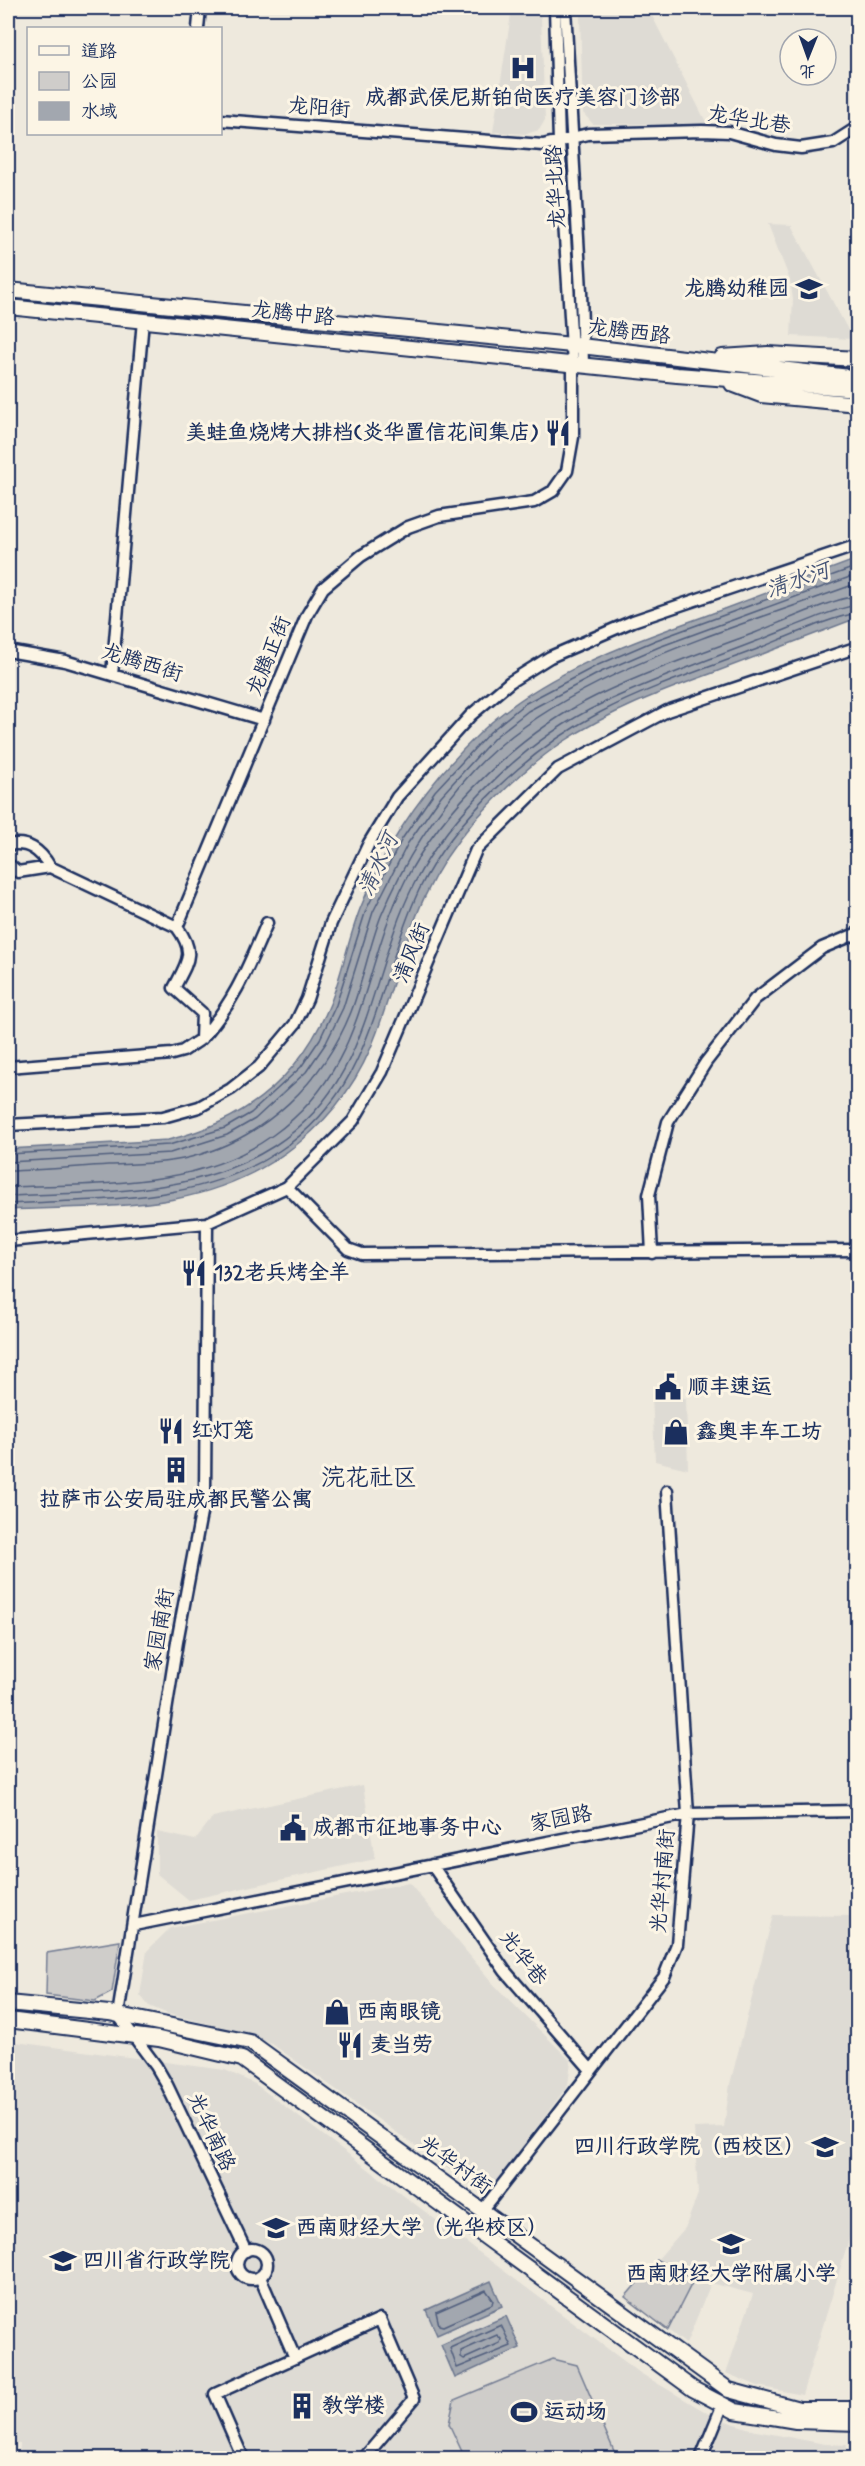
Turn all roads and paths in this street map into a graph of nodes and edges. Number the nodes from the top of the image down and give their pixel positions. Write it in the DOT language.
graph roads {
  1 [pos="200,8"];
  2 [pos="555,8"];
  3 [pos="565,8"];
  4 [pos="198,27"];
  5 [pos="222,120"];
  6 [pos="858,127"];
  7 [pos="573,136"];
  8 [pos="559,142"];
  9 [pos="8,290"];
  10 [pos="8,307"];
  11 [pos="142,320"];
  12 [pos="577,346"];
  13 [pos="858,358"];
  14 [pos="681,359"];
  15 [pos="578,364"];
  16 [pos="677,375"];
  17 [pos="858,378"];
  18 [pos="858,389"];
  19 [pos="858,404"];
  20 [pos="858,545"];
  21 [pos="858,647"];
  22 [pos="8,651"];
  23 [pos="112,675"];
  24 [pos="264,720"];
  25 [pos="8,845"];
  26 [pos="8,864"];
  27 [pos="50,867"];
  28 [pos="267,923"];
  29 [pos="177,927"];
  30 [pos="858,933"];
  31 [pos="202,1013"];
  32 [pos="224,1014"];
  33 [pos="201,1039"];
  34 [pos="8,1067"];
  35 [pos="8,1125"];
  36 [pos="287,1187"];
  37 [pos="207,1223"];
  38 [pos="8,1241"];
  39 [pos="858,1250"];
  40 [pos="652,1253"];
  41 [pos="667,1491"];
  42 [pos="858,1811"];
  43 [pos="688,1814"];
  44 [pos="432,1865"];
  45 [pos="134,1925"];
  46 [pos="8,2002"];
  47 [pos="118,2015"];
  48 [pos="8,2020"];
  49 [pos="132,2036"];
  50 [pos="591,2070"];
  51 [pos="482,2211"];
  52 [pos="246,2251"];
  53 [pos="260,2277"];
  54 [pos="295,2358"];
  55 [pos="723,2404"];
  56 [pos="858,2409"];
  57 [pos="858,2423"];
  58 [pos="243,2458"];
  59 [pos="364,2458"];
  60 [pos="701,2458"];
  1 -- 4 [label="street"];
  2 -- 8 [label="street, 龙华北路"];
  3 -- 7 [label="street, 龙华北路"];
  5 -- 8 [label="street, 龙阳街"];
  6 -- 7 [label="street, 龙华北巷"];
  7 -- 8 [label="street, 龙华北巷"];
  7 -- 12 [label="street, 龙华北路"];
  8 -- 12 [label="street, 龙华北路"];
  9 -- 12 [label="main road, 龙腾中路"];
  10 -- 11 [label="main road, 龙腾中路"];
  11 -- 15 [label="main road, 龙腾中路"];
  11 -- 23 [label="street"];
  12 -- 14 [label="main road, 龙腾西路"];
  12 -- 15 [label="street, 龙华北路"];
  13 -- 14 [label="main road"];
  14 -- 17 [label="main road"];
  15 -- 16 [label="main road, 龙腾西路"];
  15 -- 24 [label="street, 龙腾正街"];
  16 -- 18 [label="main road"];
  16 -- 19 [label="main road"];
  20 -- 35 [label="street"];
  21 -- 36 [label="street, 清风街"];
  22 -- 23 [label="street, 龙腾西街"];
  23 -- 24 [label="street, 龙腾西街"];
  24 -- 29 [label="street, 龙腾正街"];
  25 -- 27 [label="street"];
  26 -- 27 [label="street"];
  27 -- 29 [label="street"];
  28 -- 32 [label="street"];
  29 -- 31 [label="street"];
  30 -- 40 [label="street"];
  31 -- 32 [label="street"];
  31 -- 33 [label="street"];
  32 -- 33 [label="street"];
  33 -- 34 [label="street"];
  36 -- 37 [label="street, 清风街"];
  36 -- 40 [label="street"];
  37 -- 38 [label="street, 清风街"];
  37 -- 45 [label="street, 家园南街"];
  39 -- 40 [label="street"];
  41 -- 43 [label="street, 光华村南街"];
  42 -- 43 [label="street, 家园路"];
  43 -- 44 [label="street, 家园路"];
  43 -- 50 [label="street, 光华村南街"];
  44 -- 45 [label="street, 家园路"];
  44 -- 50 [label="street, 光华巷"];
  45 -- 47 [label="street, 家园南街"];
  46 -- 47 [label="main road, 光华村街"];
  47 -- 49 [label="street"];
  47 -- 51 [label="main road, 光华村街"];
  48 -- 49 [label="main road, 光华村街"];
  49 -- 52 [label="street, 光华南路"];
  49 -- 55 [label="main road, 光华村街"];
  50 -- 51 [label="street, 光华村南街"];
  51 -- 56 [label="main road, 光华村街"];
  52 -- 53 [label="street"];
  52 -- 53 [label="street"];
  53 -- 54 [label="street"];
  54 -- 58 [label="street"];
  54 -- 59 [label="street"];
  55 -- 57 [label="main road, 光华村街"];
  55 -- 60 [label="street"];
}
